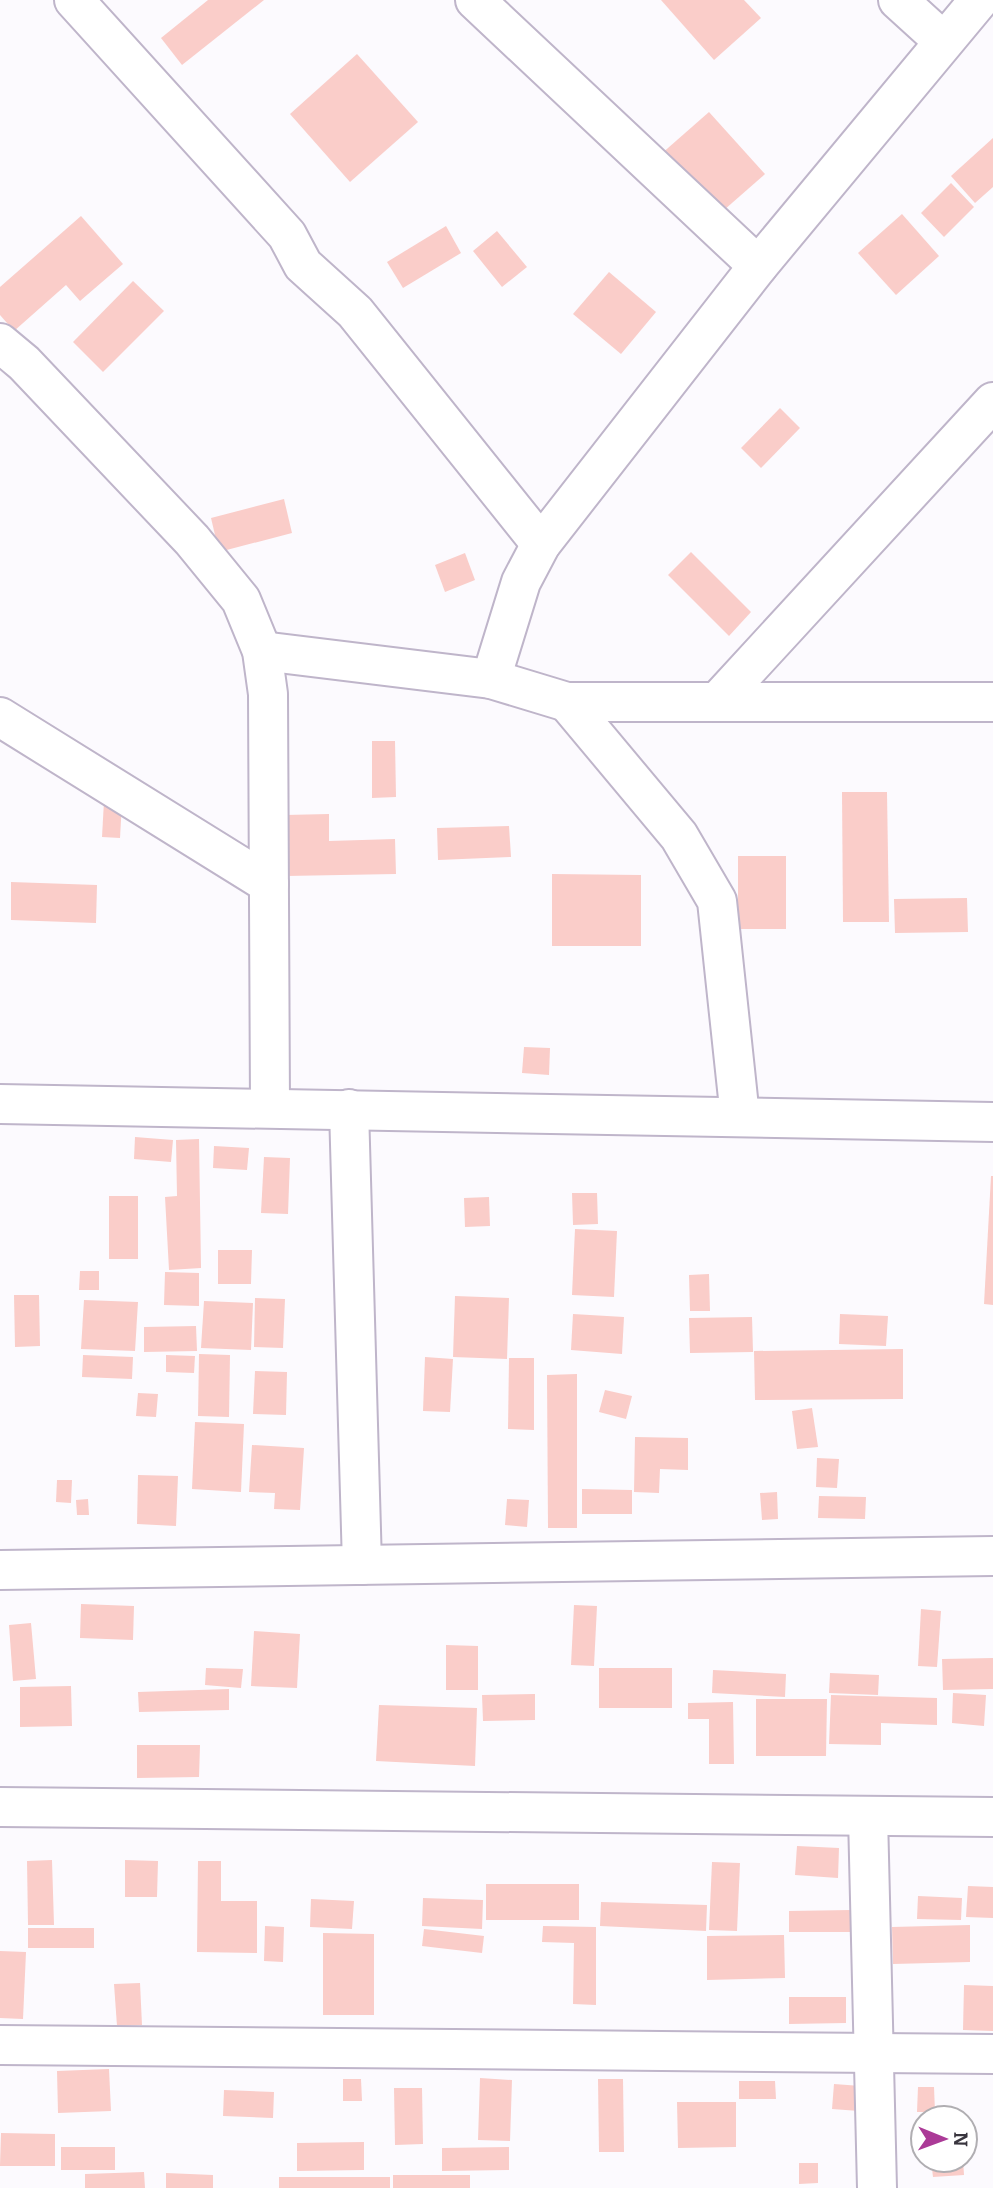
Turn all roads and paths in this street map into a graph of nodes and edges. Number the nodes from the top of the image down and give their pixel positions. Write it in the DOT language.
graph roads {
  1 [pos="74,0"];
  2 [pos="475,0"];
  3 [pos="898,0"];
  4 [pos="979,0"];
  5 [pos="942,40"];
  6 [pos="758,266"];
  7 [pos="0,343"];
  8 [pos="993,402"];
  9 [pos="541,544"];
  10 [pos="262,651"];
  11 [pos="491,679"];
  12 [pos="567,702"];
  13 [pos="717,702"];
  14 [pos="993,702"];
  15 [pos="0,717"];
  16 [pos="269,884"];
  17 [pos="0,1104"];
  18 [pos="270,1107"];
  19 [pos="349,1109"];
  20 [pos="740,1117"];
  21 [pos="993,1122"];
  22 [pos="993,1556"];
  23 [pos="362,1565"];
  24 [pos="0,1570"];
  25 [pos="0,1807"];
  26 [pos="869,1816"];
  27 [pos="993,1817"];
  28 [pos="0,2045"];
  29 [pos="872,2053"];
  30 [pos="993,2054"];
  31 [pos="877,2188"];
  1 -- 9 [label="street"];
  2 -- 6 [label="street"];
  3 -- 5 [label="street"];
  4 -- 5 [label="street"];
  5 -- 6 [label="street"];
  6 -- 9 [label="street"];
  7 -- 10 [label="street"];
  8 -- 13 [label="street"];
  9 -- 11 [label="street"];
  10 -- 11 [label="street"];
  10 -- 16 [label="street"];
  11 -- 12 [label="street"];
  12 -- 13 [label="street"];
  12 -- 20 [label="street"];
  13 -- 14 [label="street"];
  15 -- 16 [label="street"];
  16 -- 18 [label="street"];
  17 -- 18 [label="street"];
  18 -- 19 [label="street"];
  19 -- 20 [label="street"];
  19 -- 23 [label="street"];
  20 -- 21 [label="street"];
  22 -- 23 [label="street"];
  23 -- 24 [label="street"];
  25 -- 26 [label="street"];
  26 -- 27 [label="street"];
  26 -- 29 [label="street"];
  28 -- 29 [label="street"];
  29 -- 30 [label="street"];
  29 -- 31 [label="street"];
}
